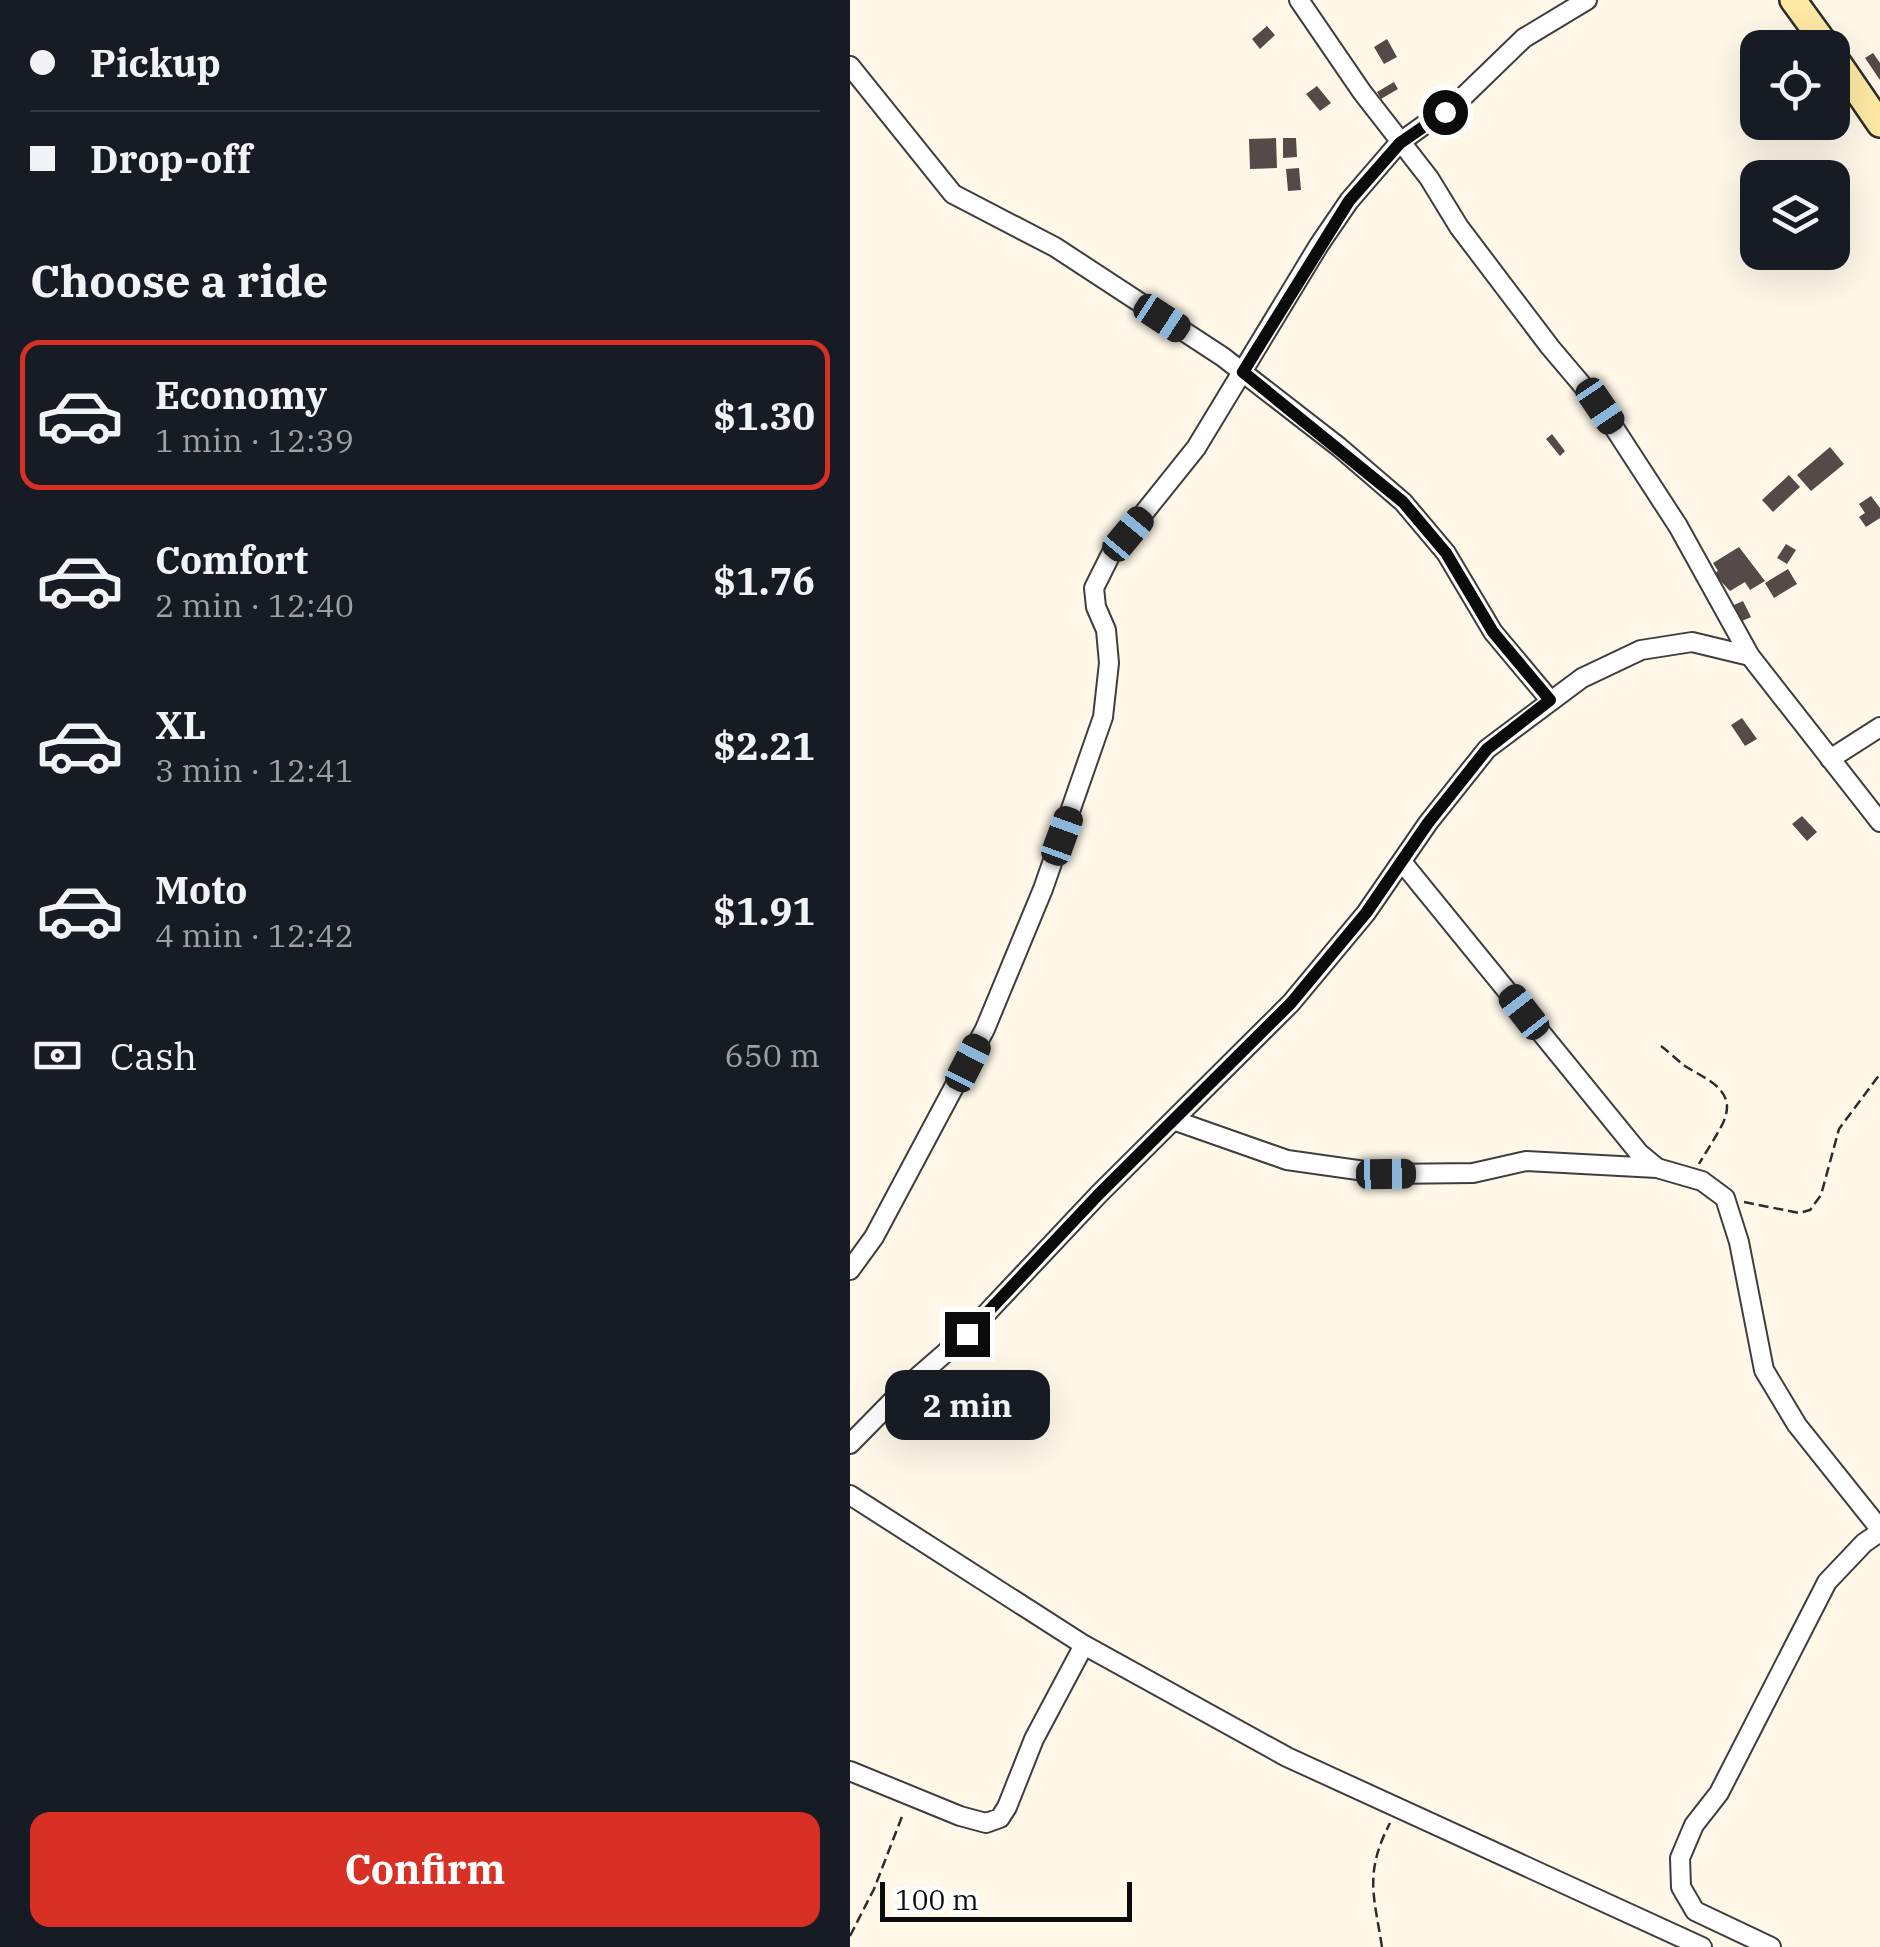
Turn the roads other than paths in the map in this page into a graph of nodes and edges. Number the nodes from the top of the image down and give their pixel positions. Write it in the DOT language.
graph roads {
  1 [pos="1298,0"];
  2 [pos="1587,0"];
  3 [pos="1793,0"];
  4 [pos="1815,30"];
  5 [pos="850,66"];
  6 [pos="1850,80"];
  7 [pos="1880,124"];
  8 [pos="1400,143"];
  9 [pos="1243,372"];
  10 [pos="1750,656"];
  11 [pos="1550,700"];
  12 [pos="1880,728"];
  13 [pos="1830,759"];
  14 [pos="1880,822"];
  15 [pos="1402,862"];
  16 [pos="1176,1121"];
  17 [pos="1658,1168"];
  18 [pos="850,1270"];
  19 [pos="850,1444"];
  20 [pos="850,1494"];
  21 [pos="1880,1530"];
  22 [pos="1084,1645"];
  23 [pos="850,1771"];
  24 [pos="1702,1947"];
  25 [pos="1771,1947"];
  1 -- 8 [label="street"];
  2 -- 8 [label="street"];
  3 -- 4 [label="street"];
  5 -- 9 [label="street"];
  6 -- 7 [label="street"];
  8 -- 9 [label="street"];
  8 -- 10 [label="street"];
  9 -- 11 [label="street"];
  9 -- 18 [label="street"];
  10 -- 11 [label="street"];
  10 -- 13 [label="street"];
  11 -- 15 [label="street"];
  12 -- 13 [label="street"];
  13 -- 14 [label="street"];
  15 -- 16 [label="street"];
  15 -- 17 [label="street"];
  16 -- 17 [label="street"];
  16 -- 19 [label="street"];
  17 -- 21 [label="street"];
  20 -- 22 [label="street"];
  21 -- 25 [label="street"];
  22 -- 23 [label="street"];
  22 -- 24 [label="street"];
}
